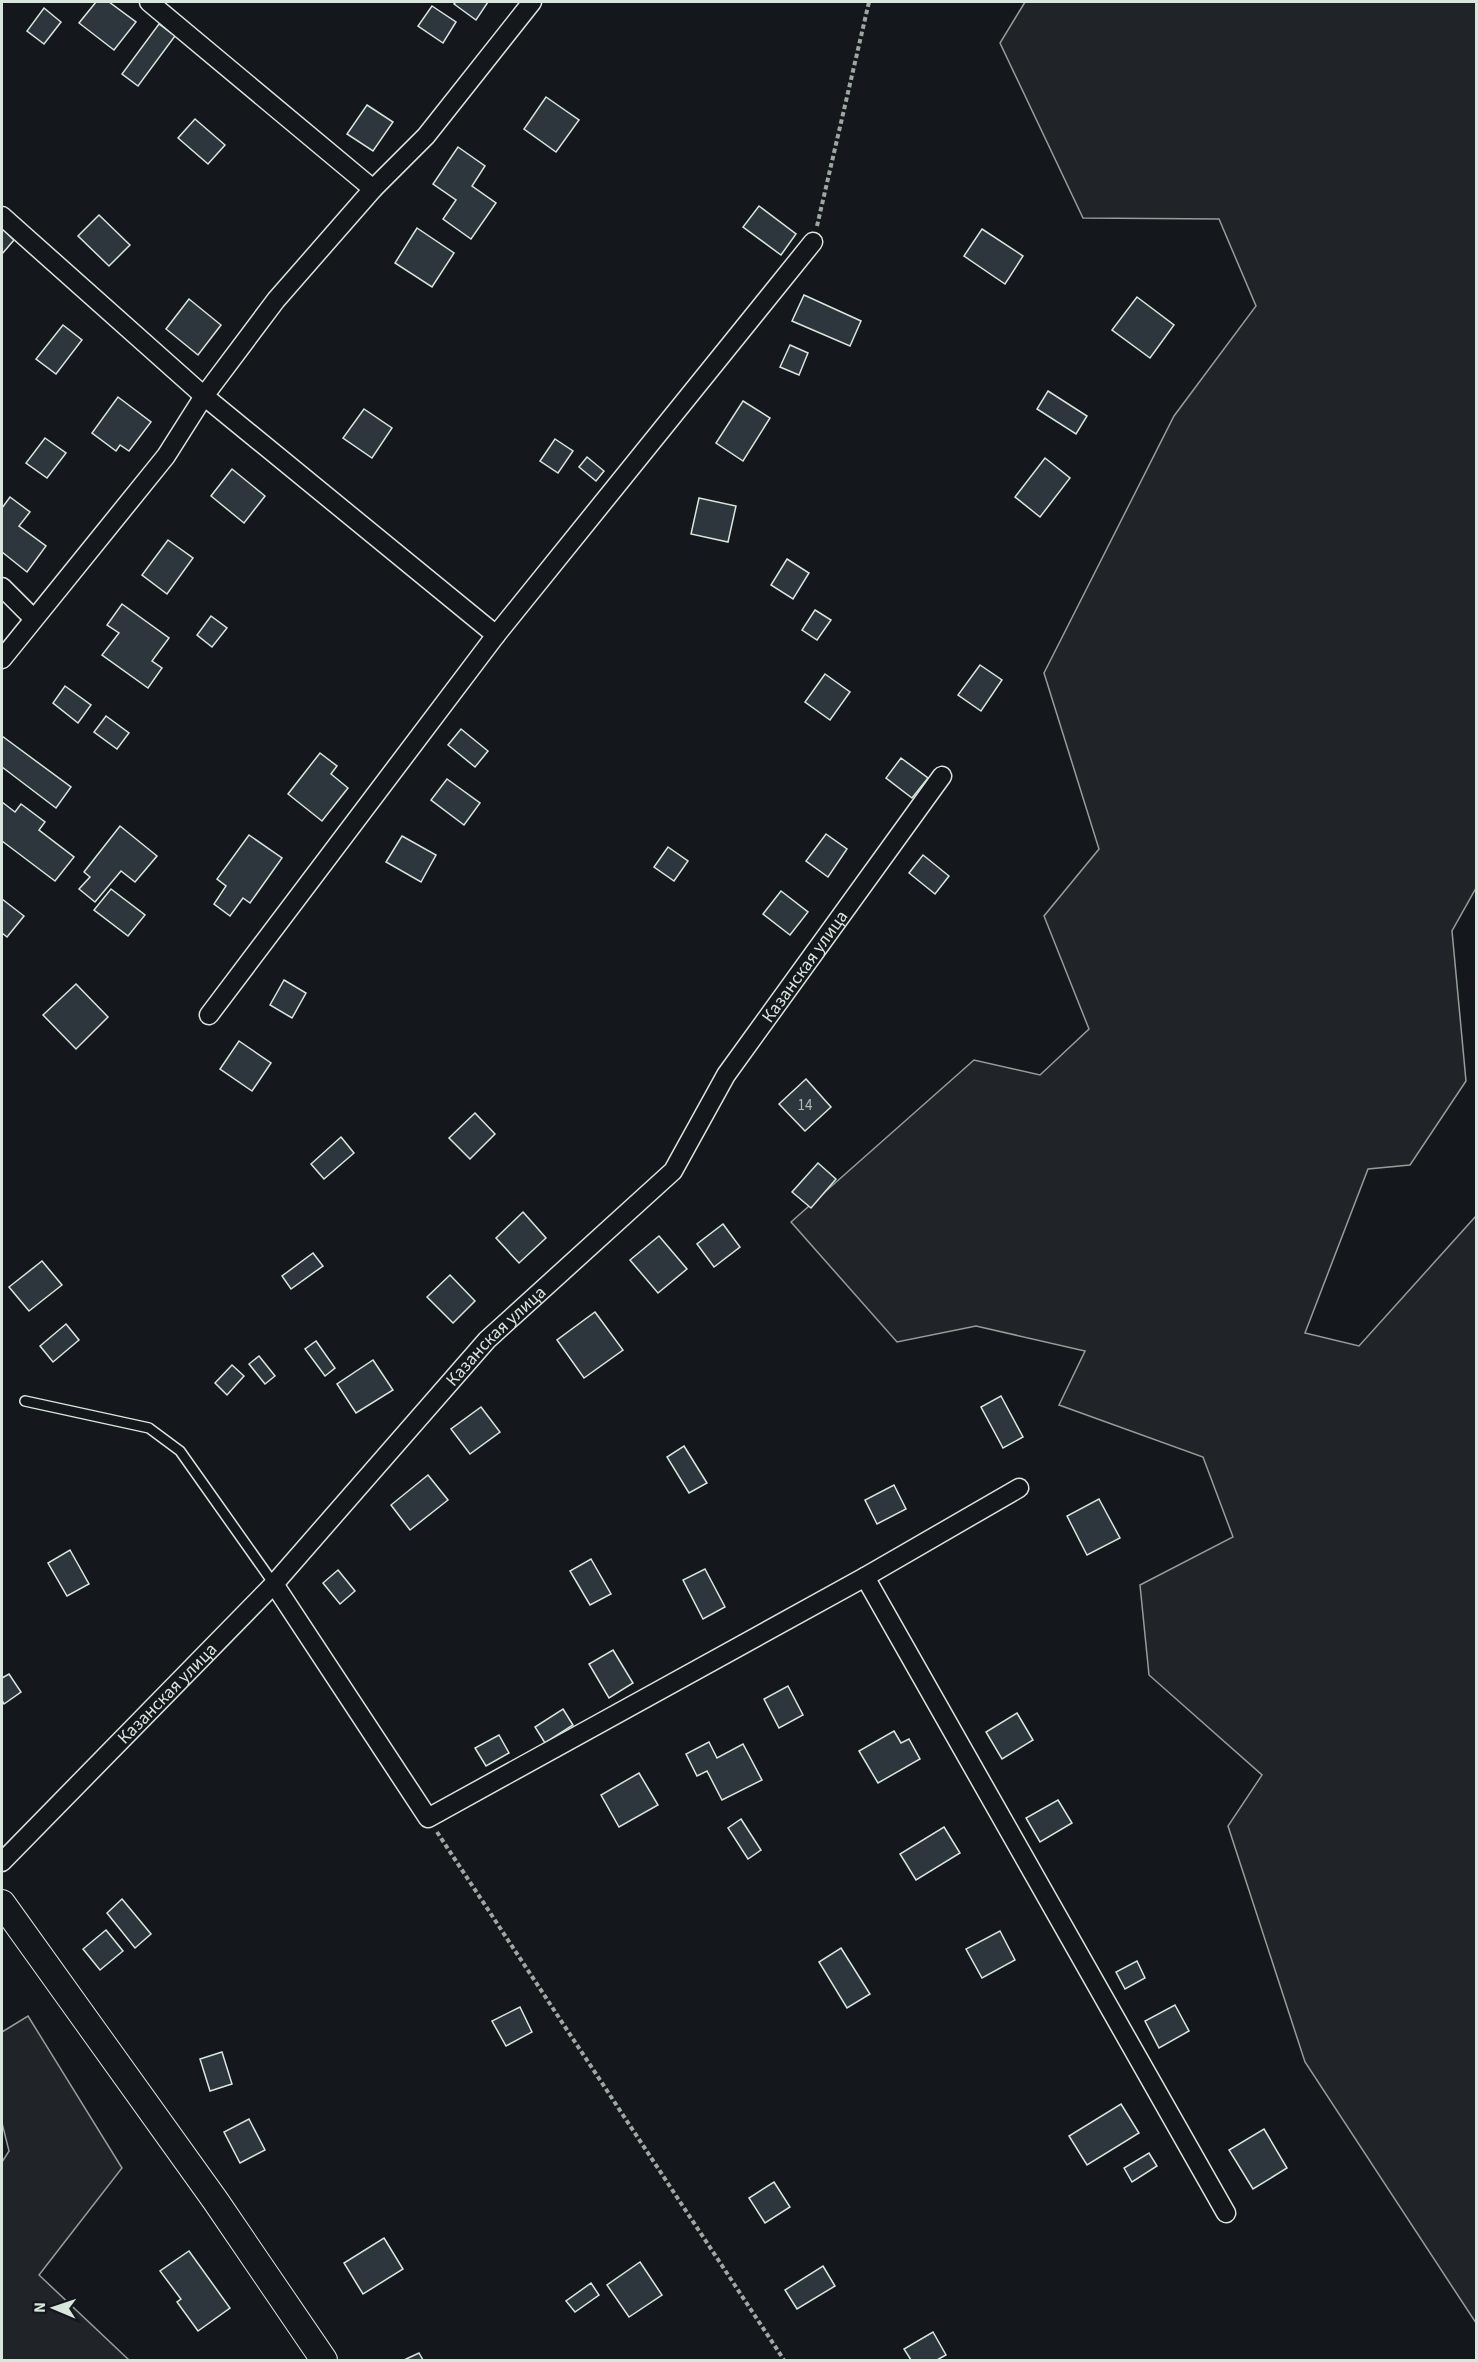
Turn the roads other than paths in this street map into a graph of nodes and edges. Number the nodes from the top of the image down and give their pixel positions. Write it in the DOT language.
graph roads {
  1 [pos="149,2"];
  2 [pos="532,2"];
  3 [pos="373,189"];
  4 [pos="2,216"];
  5 [pos="813,242"];
  6 [pos="204,396"];
  7 [pos="2,587"];
  8 [pos="33,618"];
  9 [pos="496,635"];
  10 [pos="2,659"];
  11 [pos="942,776"];
  12 [pos="209,1015"];
  13 [pos="25,1401"];
  14 [pos="1019,1488"];
  15 [pos="865,1577"];
  16 [pos="274,1584"];
  17 [pos="2,1862"];
  18 [pos="2,1903"];
  19 [pos="1226,2213"];
  20 [pos="324,2361"];
  1 -- 3 [label="street"];
  2 -- 3 [label="street"];
  3 -- 6 [label="street"];
  4 -- 6 [label="street"];
  5 -- 9 [label="street"];
  6 -- 8 [label="street"];
  6 -- 9 [label="street"];
  7 -- 8 [label="street"];
  8 -- 10 [label="street"];
  9 -- 12 [label="street"];
  11 -- 16 [label="street, Казанская улица"];
  13 -- 16 [label="lane"];
  14 -- 15 [label="street"];
  15 -- 16 [label="street"];
  15 -- 19 [label="street"];
  16 -- 17 [label="street, Казанская улица"];
  18 -- 20 [label="street"];
}
